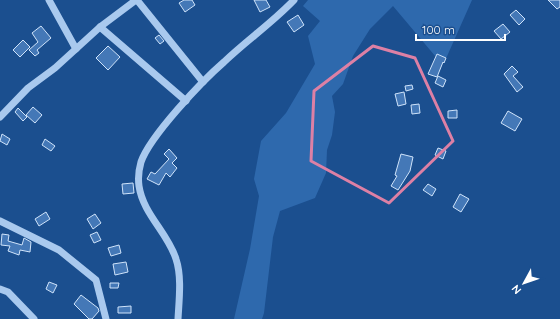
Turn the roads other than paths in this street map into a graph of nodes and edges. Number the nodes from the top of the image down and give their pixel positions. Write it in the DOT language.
graph roads {
  1 [pos="49,0"];
  2 [pos="136,0"];
  3 [pos="294,0"];
  4 [pos="100,27"];
  5 [pos="76,49"];
  6 [pos="203,82"];
  7 [pos="186,101"];
  8 [pos="0,117"];
  9 [pos="0,221"];
  10 [pos="0,289"];
  11 [pos="34,319"];
  12 [pos="106,319"];
  13 [pos="178,319"];
  1 -- 5 [label="street"];
  2 -- 4 [label="street"];
  2 -- 6 [label="street"];
  3 -- 6 [label="street"];
  4 -- 5 [label="street"];
  4 -- 7 [label="street"];
  5 -- 8 [label="street"];
  6 -- 7 [label="street"];
  7 -- 13 [label="street"];
  9 -- 12 [label="street"];
  10 -- 11 [label="street"];
}
